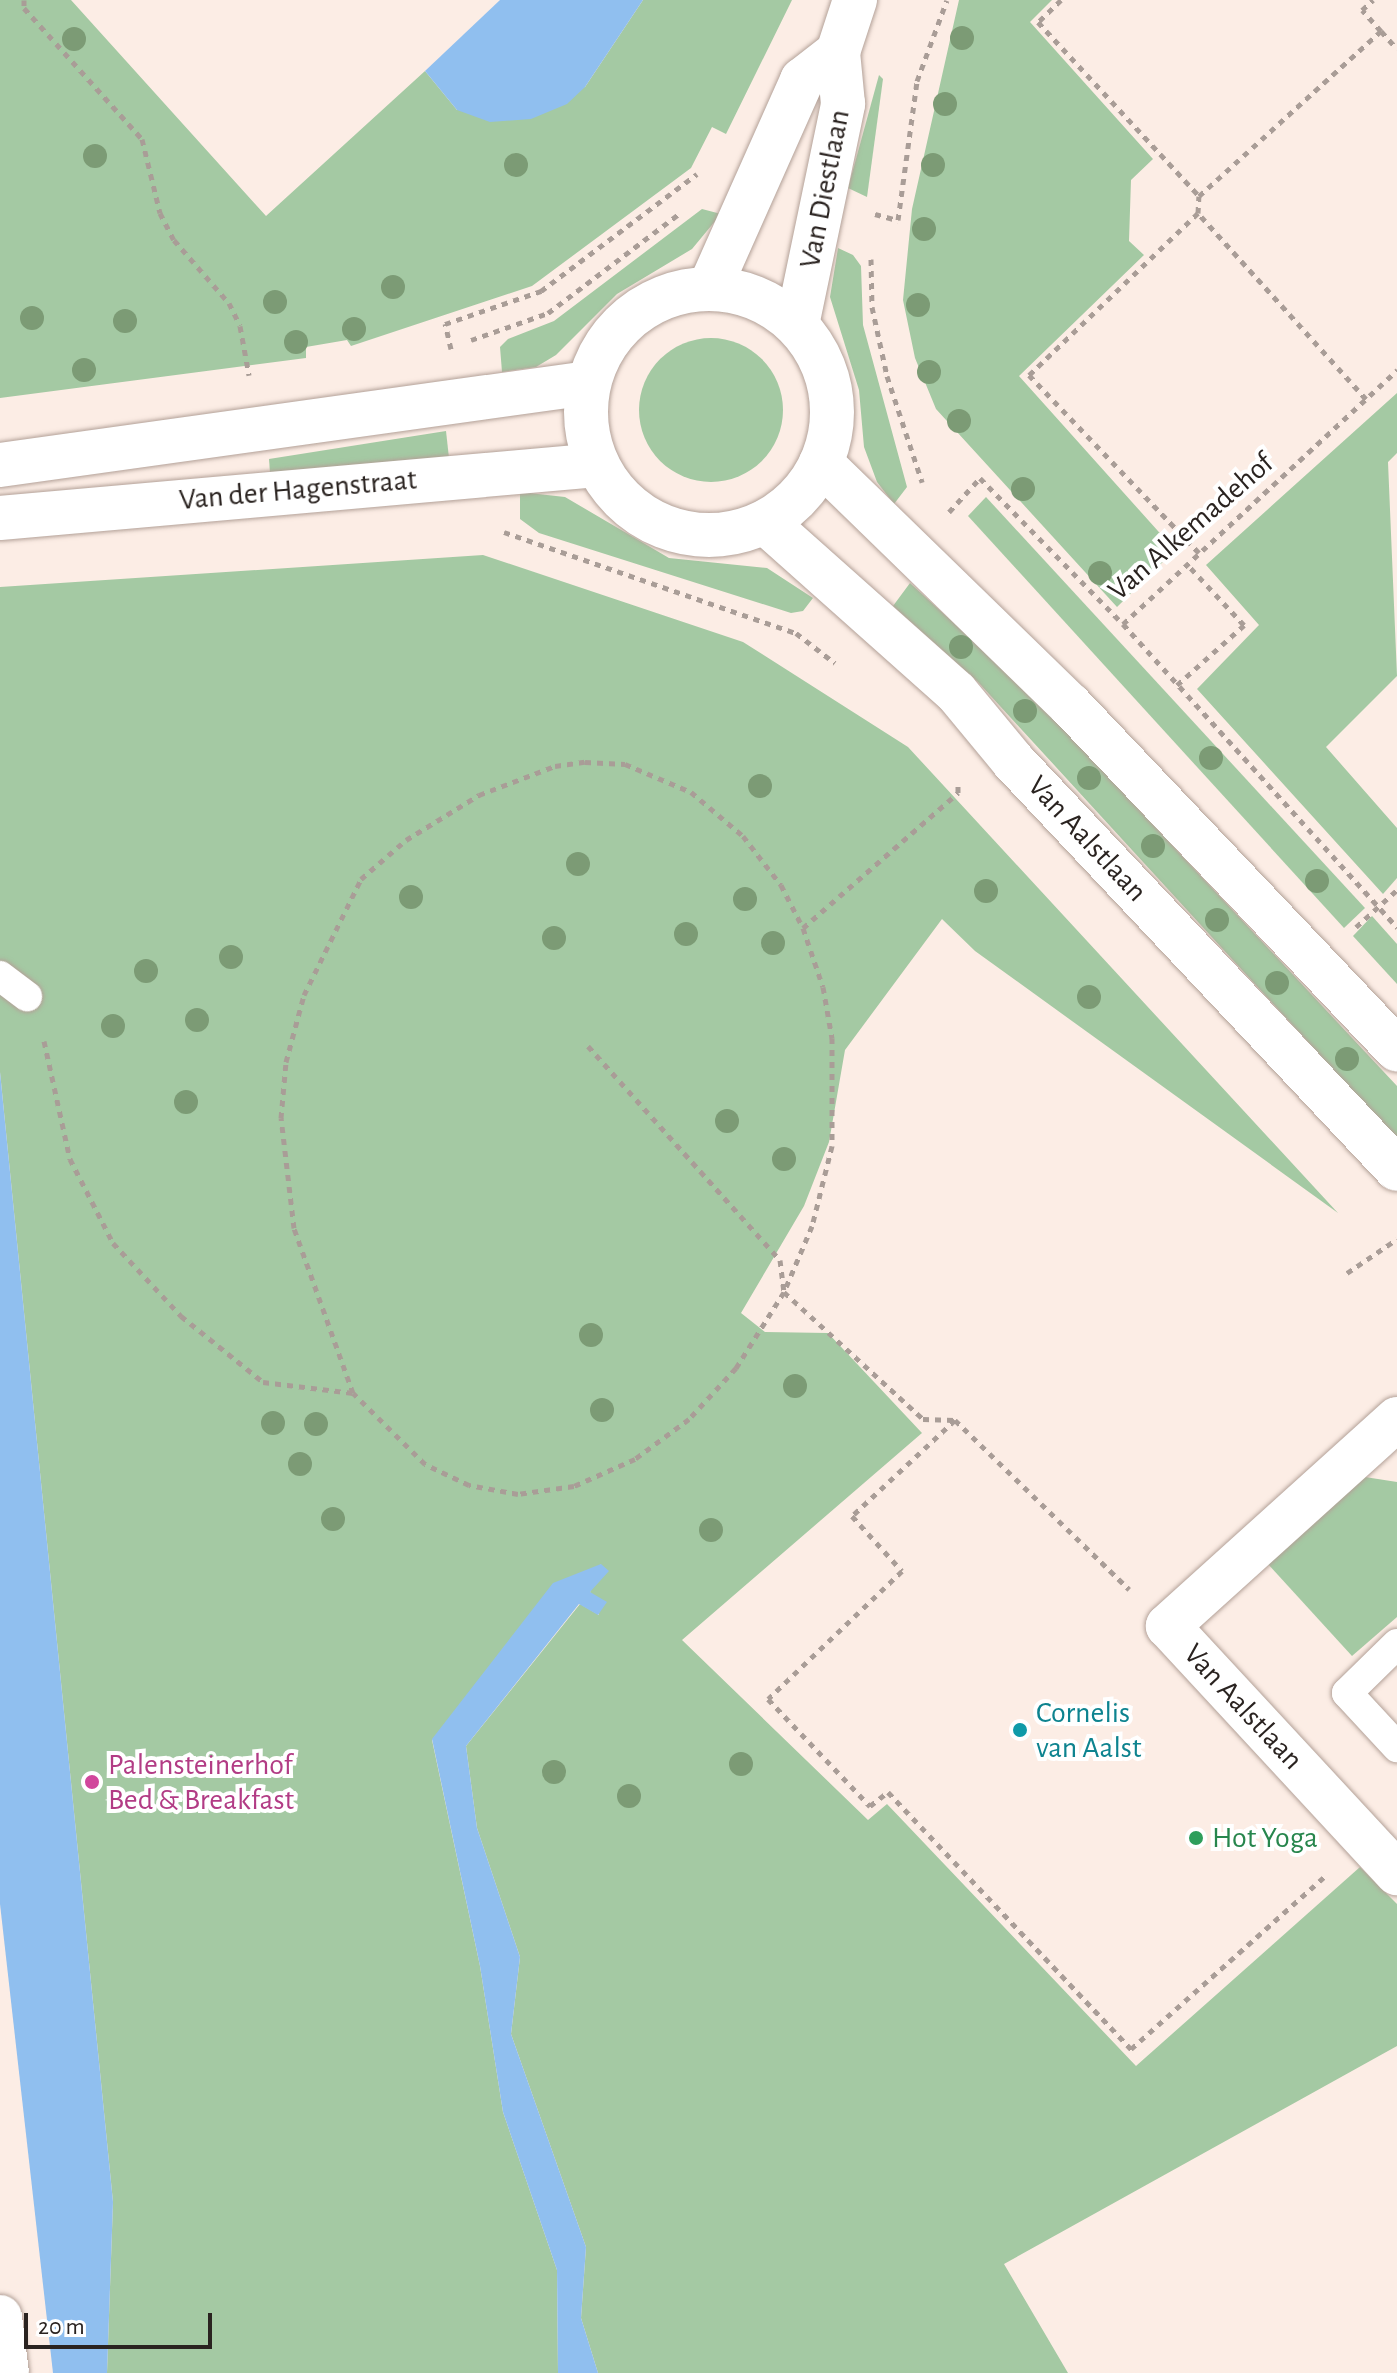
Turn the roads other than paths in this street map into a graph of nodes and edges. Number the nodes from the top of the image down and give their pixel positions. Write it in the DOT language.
graph roads {
  1 [pos="855,0"];
  2 [pos="838,52"];
  3 [pos="710,287"];
  4 [pos="797,325"];
  5 [pos="588,383"];
  6 [pos="821,463"];
  7 [pos="0,465"];
  8 [pos="597,465"];
  9 [pos="0,518"];
  10 [pos="765,522"];
  11 [pos="0,976"];
  12 [pos="27,996"];
  13 [pos="1397,1049"];
  14 [pos="1397,1169"];
  15 [pos="1395,1423"];
  16 [pos="1397,1644"];
  17 [pos="1397,1747"];
  18 [pos="1397,1873"];
  19 [pos="0,2317"];
  20 [pos="7,2373"];
  1 -- 2 [label="street, Van Diestlaan"];
  2 -- 3 [label="street, Van Diestlaan"];
  2 -- 4 [label="street, Van Diestlaan"];
  3 -- 4 [label="street"];
  3 -- 5 [label="street"];
  4 -- 6 [label="street"];
  5 -- 7 [label="street, Van der Hagenstraat"];
  5 -- 8 [label="street"];
  6 -- 10 [label="street"];
  6 -- 13 [label="street"];
  8 -- 9 [label="street, Van der Hagenstraat"];
  8 -- 10 [label="street"];
  10 -- 14 [label="street, Van Aalstlaan"];
  11 -- 12 [label="lane"];
  15 -- 18 [label="street, Van Aalstlaan"];
  16 -- 17 [label="lane"];
  19 -- 20 [label="street"];
}
